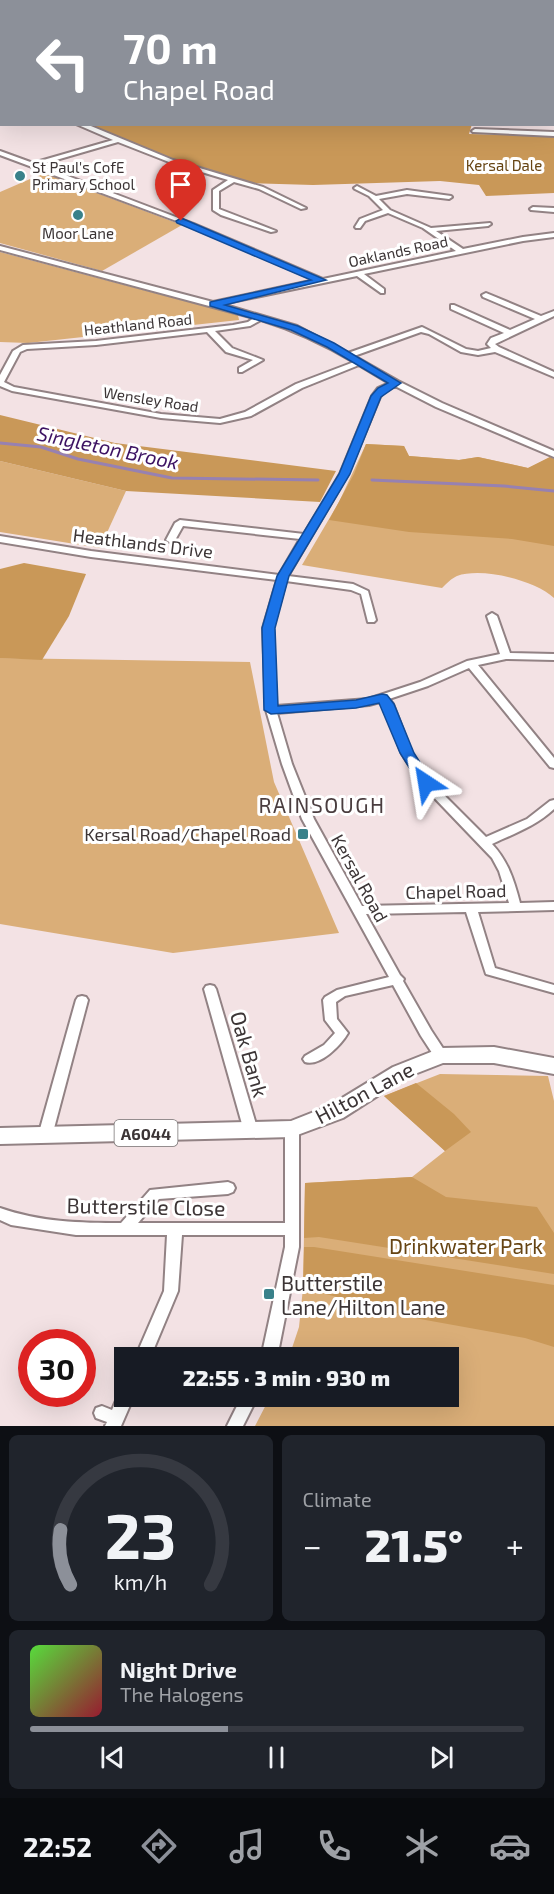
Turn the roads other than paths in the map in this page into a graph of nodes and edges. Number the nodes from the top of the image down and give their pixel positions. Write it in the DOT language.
graph roads {
  1 [pos="84,126"];
  2 [pos="476,131"];
  3 [pos="554,134"];
  4 [pos="116,141"];
  5 [pos="0,153"];
  6 [pos="33,165"];
  7 [pos="232,181"];
  8 [pos="357,188"];
  9 [pos="448,196"];
  10 [pos="374,198"];
  11 [pos="302,205"];
  12 [pos="533,209"];
  13 [pos="550,209"];
  14 [pos="388,211"];
  15 [pos="488,224"];
  16 [pos="358,226"];
  17 [pos="272,228"];
  18 [pos="430,230"];
  19 [pos="554,235"];
  20 [pos="0,248"];
  21 [pos="462,252"];
  22 [pos="358,273"];
  23 [pos="321,280"];
  24 [pos="381,291"];
  25 [pos="486,295"];
  26 [pos="213,304"];
  27 [pos="453,307"];
  28 [pos="554,313"];
  29 [pos="261,317"];
  30 [pos="541,319"];
  31 [pos="209,330"];
  32 [pos="510,333"];
  33 [pos="496,349"];
  34 [pos="17,351"];
  35 [pos="349,355"];
  36 [pos="361,362"];
  37 [pos="242,370"];
  38 [pos="554,375"];
  39 [pos="395,383"];
  40 [pos="554,454"];
  41 [pos="176,513"];
  42 [pos="180,523"];
  43 [pos="306,537"];
  44 [pos="0,538"];
  45 [pos="171,540"];
  46 [pos="283,576"];
  47 [pos="492,616"];
  48 [pos="371,620"];
  49 [pos="506,656"];
  50 [pos="554,657"];
  51 [pos="471,663"];
  52 [pos="382,698"];
  53 [pos="271,710"];
  54 [pos="554,765"];
  55 [pos="554,803"];
  56 [pos="485,842"];
  57 [pos="554,906"];
  58 [pos="471,908"];
  59 [pos="516,908"];
  60 [pos="358,910"];
  61 [pos="398,979"];
  62 [pos="210,988"];
  63 [pos="554,989"];
  64 [pos="82,999"];
  65 [pos="441,1056"];
  66 [pos="310,1059"];
  67 [pos="554,1066"];
  68 [pos="292,1129"];
  69 [pos="251,1131"];
  70 [pos="0,1136"];
  71 [pos="45,1136"];
  72 [pos="228,1188"];
  73 [pos="0,1214"];
  74 [pos="124,1229"];
  75 [pos="175,1229"];
  76 [pos="292,1230"];
  77 [pos="147,1347"];
  78 [pos="271,1347"];
  79 [pos="244,1407"];
  80 [pos="235,1426"];
  1 -- 4 [label="street"];
  2 -- 3 [label="street"];
  4 -- 6 [label="street"];
  4 -- 7 [label="street"];
  5 -- 6 [label="street"];
  6 -- 23 [label="street"];
  7 -- 11 [label="street"];
  7 -- 17 [label="street"];
  8 -- 10 [label="street"];
  9 -- 10 [label="street"];
  10 -- 14 [label="street"];
  12 -- 13 [label="street"];
  14 -- 16 [label="street"];
  14 -- 18 [label="street"];
  15 -- 18 [label="street"];
  18 -- 21 [label="street"];
  19 -- 21 [label="street, Oaklands Road"];
  20 -- 26 [label="street"];
  21 -- 22 [label="street, Oaklands Road"];
  22 -- 23 [label="street, Oaklands Road"];
  22 -- 24 [label="street"];
  23 -- 26 [label="street, Oaklands Road"];
  25 -- 30 [label="street"];
  26 -- 29 [label="street"];
  27 -- 32 [label="street"];
  28 -- 30 [label="street"];
  29 -- 31 [label="street, Heathland Road"];
  29 -- 35 [label="street"];
  30 -- 32 [label="street"];
  31 -- 34 [label="street, Heathland Road"];
  31 -- 37 [label="street"];
  32 -- 33 [label="street"];
  33 -- 35 [label="street"];
  33 -- 38 [label="street"];
  34 -- 36 [label="street, Wensley Road"];
  35 -- 36 [label="street"];
  36 -- 39 [label="street"];
  39 -- 40 [label="street"];
  39 -- 43 [label="street, Kersal Road"];
  41 -- 42 [label="street"];
  42 -- 43 [label="street"];
  42 -- 45 [label="street"];
  43 -- 46 [label="street, Kersal Road"];
  44 -- 46 [label="street, Heathlands Drive"];
  46 -- 48 [label="street, Heathlands Drive"];
  46 -- 53 [label="street, Kersal Road"];
  47 -- 49 [label="street"];
  49 -- 50 [label="street"];
  49 -- 51 [label="street"];
  51 -- 52 [label="street"];
  51 -- 54 [label="street"];
  52 -- 53 [label="street"];
  52 -- 56 [label="street"];
  53 -- 60 [label="street, Kersal Road"];
  55 -- 56 [label="street"];
  56 -- 59 [label="street"];
  57 -- 59 [label="street, Chapel Road"];
  58 -- 59 [label="street, Chapel Road"];
  58 -- 60 [label="street, Chapel Road"];
  58 -- 63 [label="street"];
  60 -- 61 [label="street, Kersal Road"];
  61 -- 65 [label="street, Kersal Road"];
  61 -- 66 [label="street"];
  62 -- 69 [label="street, Oak Bank"];
  64 -- 71 [label="street"];
  65 -- 67 [label="main road"];
  65 -- 68 [label="main road, Hilton Lane / A6044"];
  68 -- 69 [label="main road, Hilton Lane / A6044"];
  68 -- 76 [label="street"];
  69 -- 71 [label="main road, Hilton Lane / A6044"];
  70 -- 71 [label="main road, Hilton Lane / A6044"];
  72 -- 74 [label="street"];
  73 -- 74 [label="street, Butterstile Close"];
  74 -- 75 [label="street, Butterstile Close"];
  75 -- 76 [label="street, Butterstile Close"];
  75 -- 77 [label="street"];
  76 -- 78 [label="street"];
  79 -- 80 [label="street"];
}
